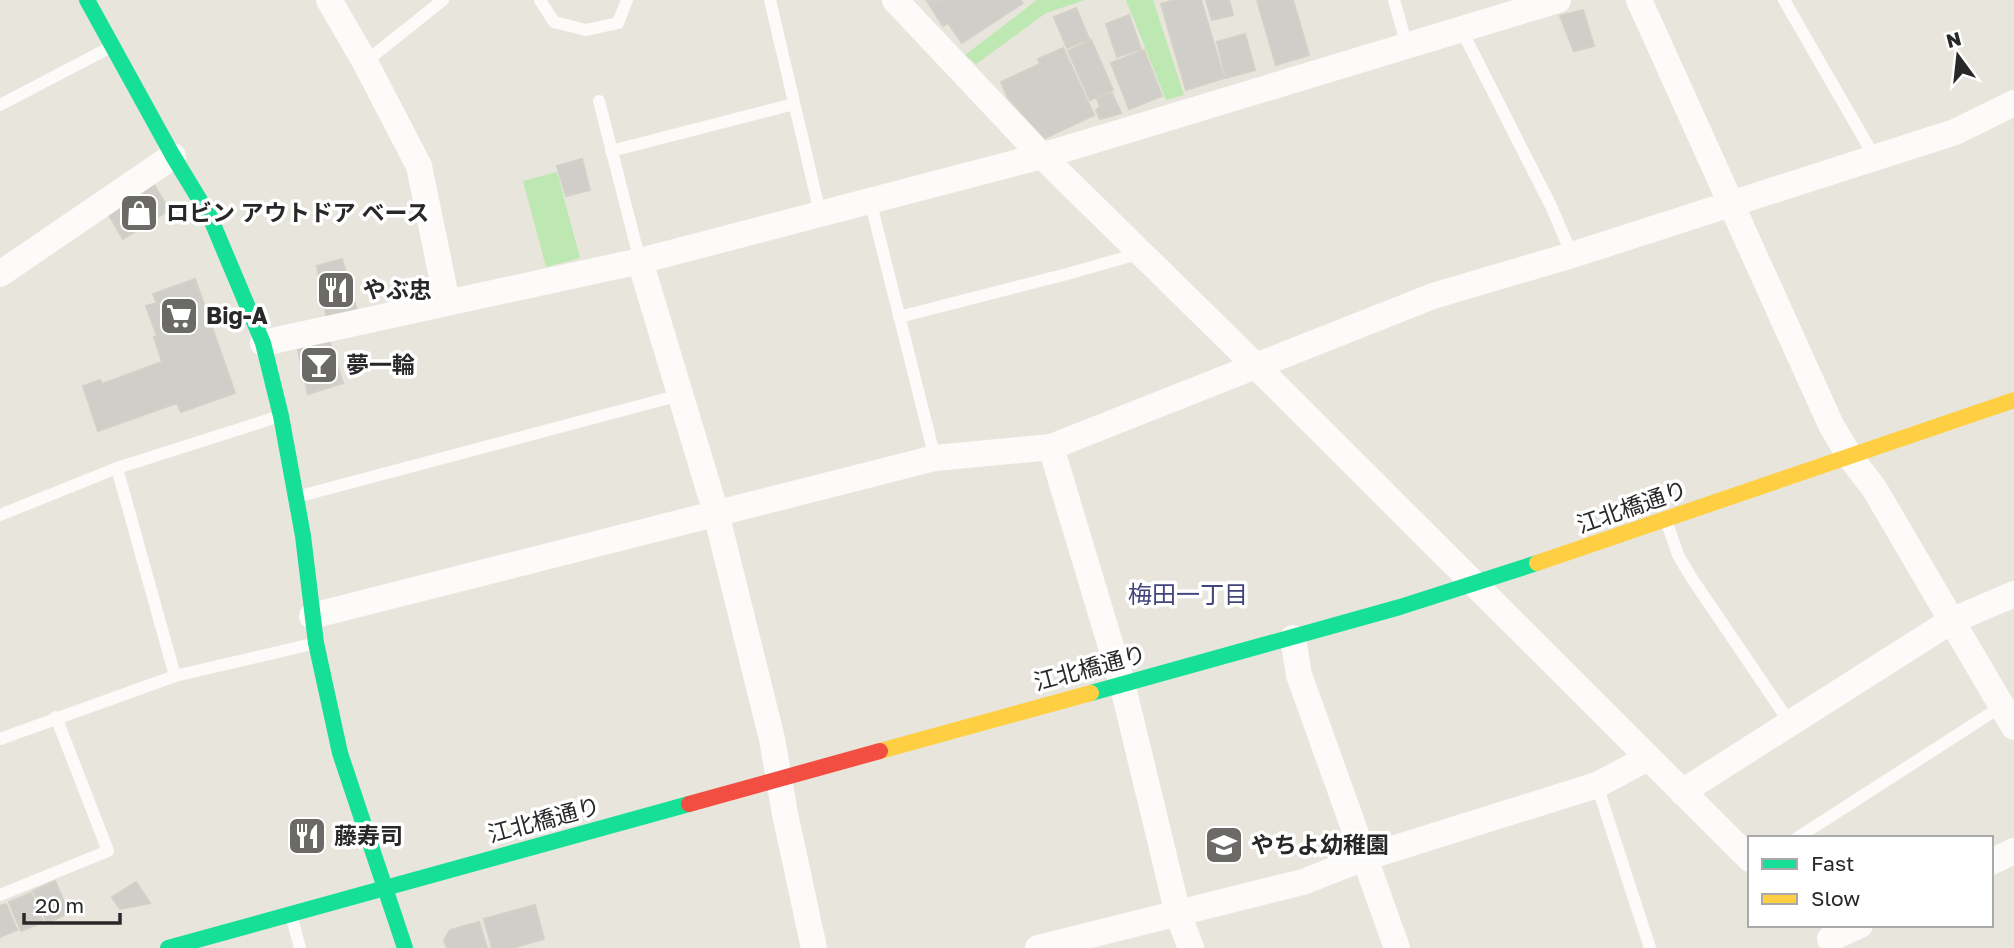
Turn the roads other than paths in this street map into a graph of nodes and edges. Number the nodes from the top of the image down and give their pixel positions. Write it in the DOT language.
graph roads {
  1 [pos="87,0"];
  2 [pos="329,0"];
  3 [pos="443,0"];
  4 [pos="540,0"];
  5 [pos="626,0"];
  6 [pos="769,0"];
  7 [pos="895,0"];
  8 [pos="1394,0"];
  9 [pos="1558,0"];
  10 [pos="1639,0"];
  11 [pos="1784,0"];
  12 [pos="1461,29"];
  13 [pos="112,46"];
  14 [pos="1407,46"];
  15 [pos="365,62"];
  16 [pos="599,101"];
  17 [pos="2014,103"];
  18 [pos="794,104"];
  19 [pos="0,105"];
  20 [pos="611,151"];
  21 [pos="173,156"];
  22 [pos="1042,156"];
  23 [pos="1872,159"];
  24 [pos="870,200"];
  25 [pos="1730,204"];
  26 [pos="820,214"];
  27 [pos="1141,253"];
  28 [pos="1572,255"];
  29 [pos="640,261"];
  30 [pos="0,275"];
  31 [pos="447,302"];
  32 [pos="899,317"];
  33 [pos="263,343"];
  34 [pos="1255,365"];
  35 [pos="680,395"];
  36 [pos="2014,400"];
  37 [pos="281,415"];
  38 [pos="1051,446"];
  39 [pos="1850,457"];
  40 [pos="934,458"];
  41 [pos="117,468"];
  42 [pos="296,497"];
  43 [pos="716,513"];
  44 [pos="0,515"];
  45 [pos="1666,519"];
  46 [pos="1472,584"];
  47 [pos="2014,594"];
  48 [pos="312,617"];
  49 [pos="1951,621"];
  50 [pos="1293,638"];
  51 [pos="316,643"];
  52 [pos="175,676"];
  53 [pos="1122,683"];
  54 [pos="2008,717"];
  55 [pos="56,718"];
  56 [pos="1790,723"];
  57 [pos="0,739"];
  58 [pos="1648,758"];
  59 [pos="779,778"];
  60 [pos="1597,785"];
  61 [pos="1682,792"];
  62 [pos="1800,836"];
  63 [pos="2014,851"];
  64 [pos="1748,857"];
  65 [pos="1364,858"];
  66 [pos="1993,861"];
  67 [pos="385,888"];
  68 [pos="0,895"];
  69 [pos="290,914"];
  70 [pos="1178,914"];
  71 [pos="1855,927"];
  72 [pos="1828,938"];
  73 [pos="168,948"];
  74 [pos="300,948"];
  75 [pos="405,948"];
  76 [pos="814,948"];
  77 [pos="1038,948"];
  78 [pos="1191,948"];
  79 [pos="1397,948"];
  80 [pos="1650,948"];
  1 -- 13 [label="main road"];
  2 -- 15 [label="street"];
  3 -- 15 [label="lane"];
  4 -- 5 [label="lane"];
  6 -- 18 [label="lane"];
  7 -- 22 [label="street"];
  8 -- 14 [label="lane"];
  9 -- 12 [label="street"];
  10 -- 25 [label="street"];
  11 -- 23 [label="lane"];
  12 -- 14 [label="street"];
  12 -- 28 [label="lane"];
  13 -- 19 [label="lane"];
  13 -- 21 [label="main road"];
  14 -- 22 [label="street"];
  15 -- 31 [label="street"];
  16 -- 20 [label="lane"];
  17 -- 23 [label="street"];
  18 -- 20 [label="lane"];
  18 -- 26 [label="lane"];
  20 -- 29 [label="lane"];
  21 -- 30 [label="street"];
  21 -- 33 [label="main road"];
  22 -- 24 [label="street"];
  22 -- 27 [label="street"];
  23 -- 25 [label="street"];
  24 -- 26 [label="street"];
  24 -- 32 [label="lane"];
  25 -- 28 [label="street"];
  25 -- 39 [label="street"];
  26 -- 29 [label="street"];
  27 -- 32 [label="lane"];
  27 -- 34 [label="street"];
  28 -- 34 [label="street"];
  29 -- 31 [label="street"];
  29 -- 35 [label="street"];
  31 -- 33 [label="street"];
  32 -- 40 [label="lane"];
  33 -- 37 [label="main road"];
  34 -- 38 [label="street"];
  34 -- 46 [label="street"];
  35 -- 42 [label="lane"];
  35 -- 43 [label="street"];
  36 -- 39 [label="main road, 江北橋通り"];
  37 -- 41 [label="lane"];
  37 -- 42 [label="main road"];
  38 -- 40 [label="street"];
  38 -- 53 [label="street"];
  39 -- 45 [label="main road, 江北橋通り"];
  39 -- 49 [label="street"];
  40 -- 43 [label="street"];
  41 -- 44 [label="lane"];
  41 -- 52 [label="lane"];
  42 -- 48 [label="main road"];
  43 -- 48 [label="street"];
  43 -- 59 [label="street"];
  45 -- 46 [label="main road, 江北橋通り"];
  45 -- 56 [label="lane"];
  46 -- 50 [label="main road, 江北橋通り"];
  46 -- 58 [label="street"];
  47 -- 49 [label="street"];
  48 -- 51 [label="main road"];
  49 -- 54 [label="street"];
  49 -- 56 [label="street"];
  50 -- 53 [label="main road, 江北橋通り"];
  50 -- 65 [label="street"];
  51 -- 52 [label="lane"];
  51 -- 67 [label="main road"];
  52 -- 55 [label="lane"];
  53 -- 59 [label="main road, 江北橋通り"];
  53 -- 70 [label="street"];
  54 -- 62 [label="lane"];
  55 -- 57 [label="lane"];
  55 -- 68 [label="lane"];
  56 -- 61 [label="street"];
  58 -- 60 [label="street"];
  58 -- 61 [label="street"];
  59 -- 67 [label="main road, 江北橋通り"];
  59 -- 76 [label="street"];
  60 -- 65 [label="street"];
  60 -- 80 [label="lane"];
  61 -- 64 [label="street"];
  63 -- 66 [label="street"];
  65 -- 70 [label="street"];
  65 -- 79 [label="street"];
  67 -- 69 [label="main road, 江北橋通り"];
  67 -- 75 [label="main road"];
  69 -- 73 [label="main road, 江北橋通り"];
  69 -- 74 [label="lane"];
  70 -- 77 [label="street"];
  70 -- 78 [label="street"];
  71 -- 72 [label="street"];
}
